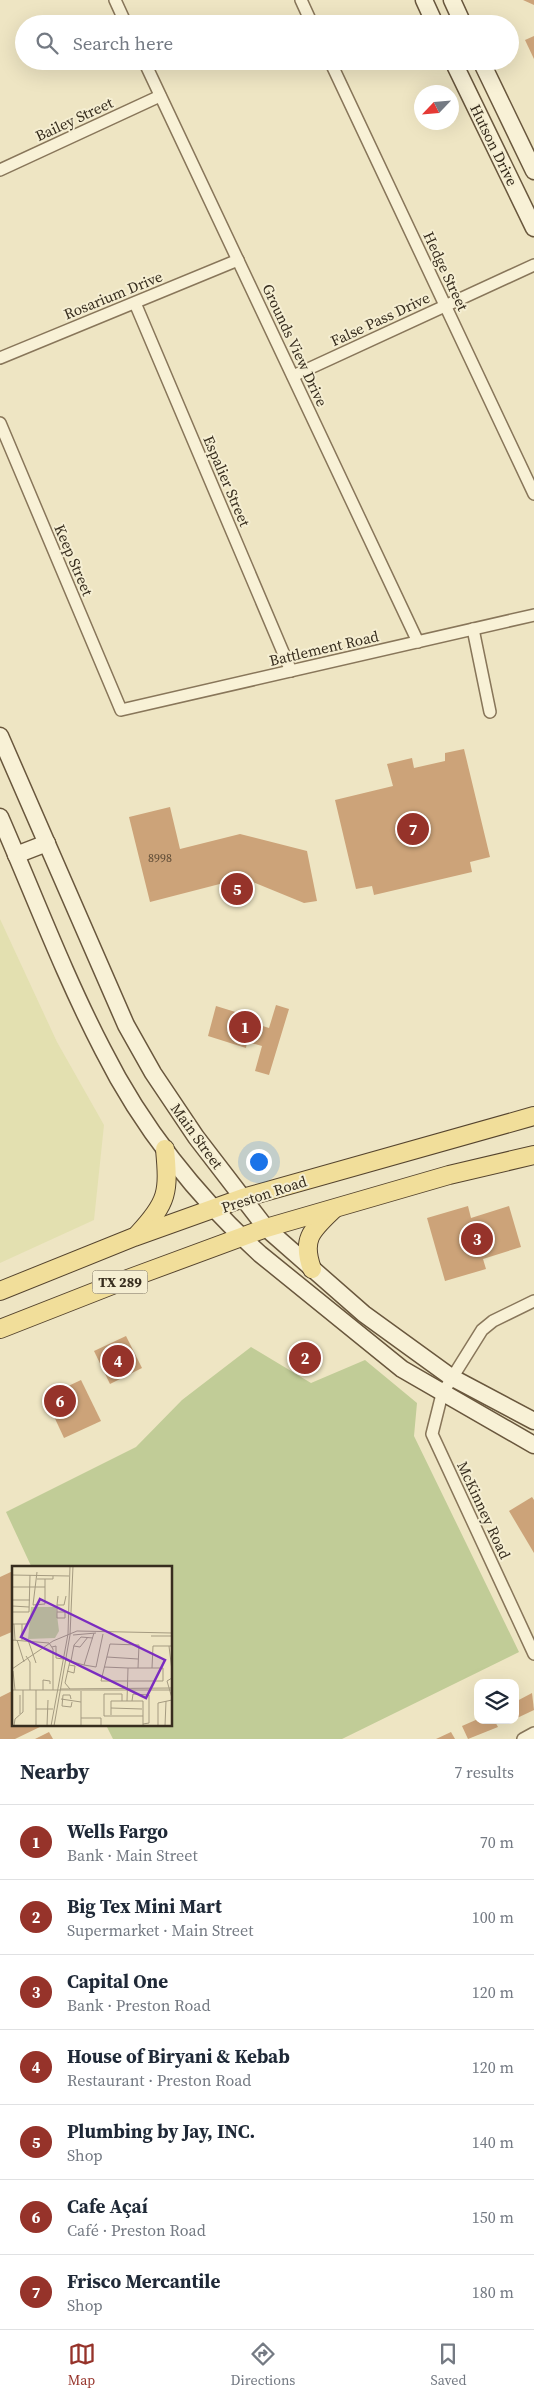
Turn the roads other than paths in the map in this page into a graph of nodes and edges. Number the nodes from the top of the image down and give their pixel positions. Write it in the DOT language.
graph roads {
  1 [pos="115,0"];
  2 [pos="301,0"];
  3 [pos="424,0"];
  4 [pos="452,0"];
  5 [pos="122,15"];
  6 [pos="308,15"];
  7 [pos="431,15"];
  8 [pos="459,15"];
  9 [pos="148,70"];
  10 [pos="334,70"];
  11 [pos="457,70"];
  12 [pos="485,70"];
  13 [pos="160,96"];
  14 [pos="0,170"];
  15 [pos="534,170"];
  16 [pos="534,228"];
  17 [pos="238,260"];
  18 [pos="534,265"];
  19 [pos="135,303"];
  20 [pos="446,306"];
  21 [pos="0,358"];
  22 [pos="293,376"];
  23 [pos="0,423"];
  24 [pos="534,494"];
  25 [pos="534,615"];
  26 [pos="472,629"];
  27 [pos="418,642"];
  28 [pos="291,671"];
  29 [pos="121,710"];
  30 [pos="490,712"];
  31 [pos="0,736"];
  32 [pos="0,817"];
  33 [pos="47,843"];
  34 [pos="16,855"];
  35 [pos="534,1116"];
  36 [pos="164,1149"];
  37 [pos="534,1155"];
  38 [pos="244,1198"];
  39 [pos="336,1208"];
  40 [pos="215,1209"];
  41 [pos="266,1228"];
  42 [pos="134,1237"];
  43 [pos="242,1237"];
  44 [pos="312,1269"];
  45 [pos="0,1291"];
  46 [pos="534,1301"];
  47 [pos="0,1329"];
  48 [pos="451,1377"];
  49 [pos="442,1394"];
  50 [pos="534,1421"];
  51 [pos="534,1445"];
  52 [pos="534,1654"];
  53 [pos="534,1733"];
  54 [pos="523,1739"];
  1 -- 5 [label="street"];
  2 -- 6 [label="street"];
  3 -- 7 [label="main road"];
  4 -- 8 [label="main road"];
  9 -- 13 [label="street, Grounds View Drive"];
  10 -- 20 [label="street, Hedge Street"];
  11 -- 16 [label="main road, Hutson Drive"];
  12 -- 15 [label="main road, Hutson Drive"];
  13 -- 14 [label="street, Bailey Street"];
  13 -- 17 [label="street, Grounds View Drive"];
  17 -- 19 [label="street, Rosarium Drive"];
  17 -- 22 [label="street, Grounds View Drive"];
  18 -- 20 [label="street, False Pass Drive"];
  19 -- 21 [label="street, Rosarium Drive"];
  19 -- 28 [label="street, Espalier Street"];
  20 -- 22 [label="street, False Pass Drive"];
  20 -- 24 [label="street, Hedge Street"];
  22 -- 27 [label="street, Grounds View Drive"];
  23 -- 29 [label="street, Keep Street"];
  25 -- 26 [label="street, Battlement Road"];
  26 -- 27 [label="street, Battlement Road"];
  26 -- 30 [label="street"];
  27 -- 28 [label="street, Battlement Road"];
  28 -- 29 [label="street, Battlement Road"];
  31 -- 33 [label="main road, Main Street"];
  32 -- 34 [label="main road, Main Street"];
  33 -- 34 [label="main road"];
  33 -- 38 [label="main road, Main Street"];
  34 -- 36 [label="main road, Main Street"];
  35 -- 38 [label="main road, Preston Road / TX 289"];
  36 -- 40 [label="main road, Main Street"];
  36 -- 42 [label="main road"];
  37 -- 39 [label="main road, TX 289"];
  38 -- 40 [label="main road, Preston Road / TX 289"];
  38 -- 41 [label="main road, Main Street"];
  39 -- 41 [label="main road, TX 289"];
  39 -- 44 [label="main road"];
  40 -- 42 [label="main road, Preston Road / TX 289"];
  40 -- 43 [label="main road, Main Street"];
  41 -- 43 [label="main road, TX 289"];
  41 -- 44 [label="main road, Main Street"];
  42 -- 45 [label="main road, Preston Road / TX 289"];
  43 -- 47 [label="main road, TX 289"];
  43 -- 49 [label="main road, Main Street"];
  44 -- 48 [label="main road, Main Street"];
  46 -- 48 [label="street, McKinney Road"];
  48 -- 49 [label="street, McKinney Road"];
  48 -- 50 [label="main road, Main Street"];
  49 -- 51 [label="main road, Main Street"];
  49 -- 52 [label="street, McKinney Road"];
  53 -- 54 [label="street"];
}
